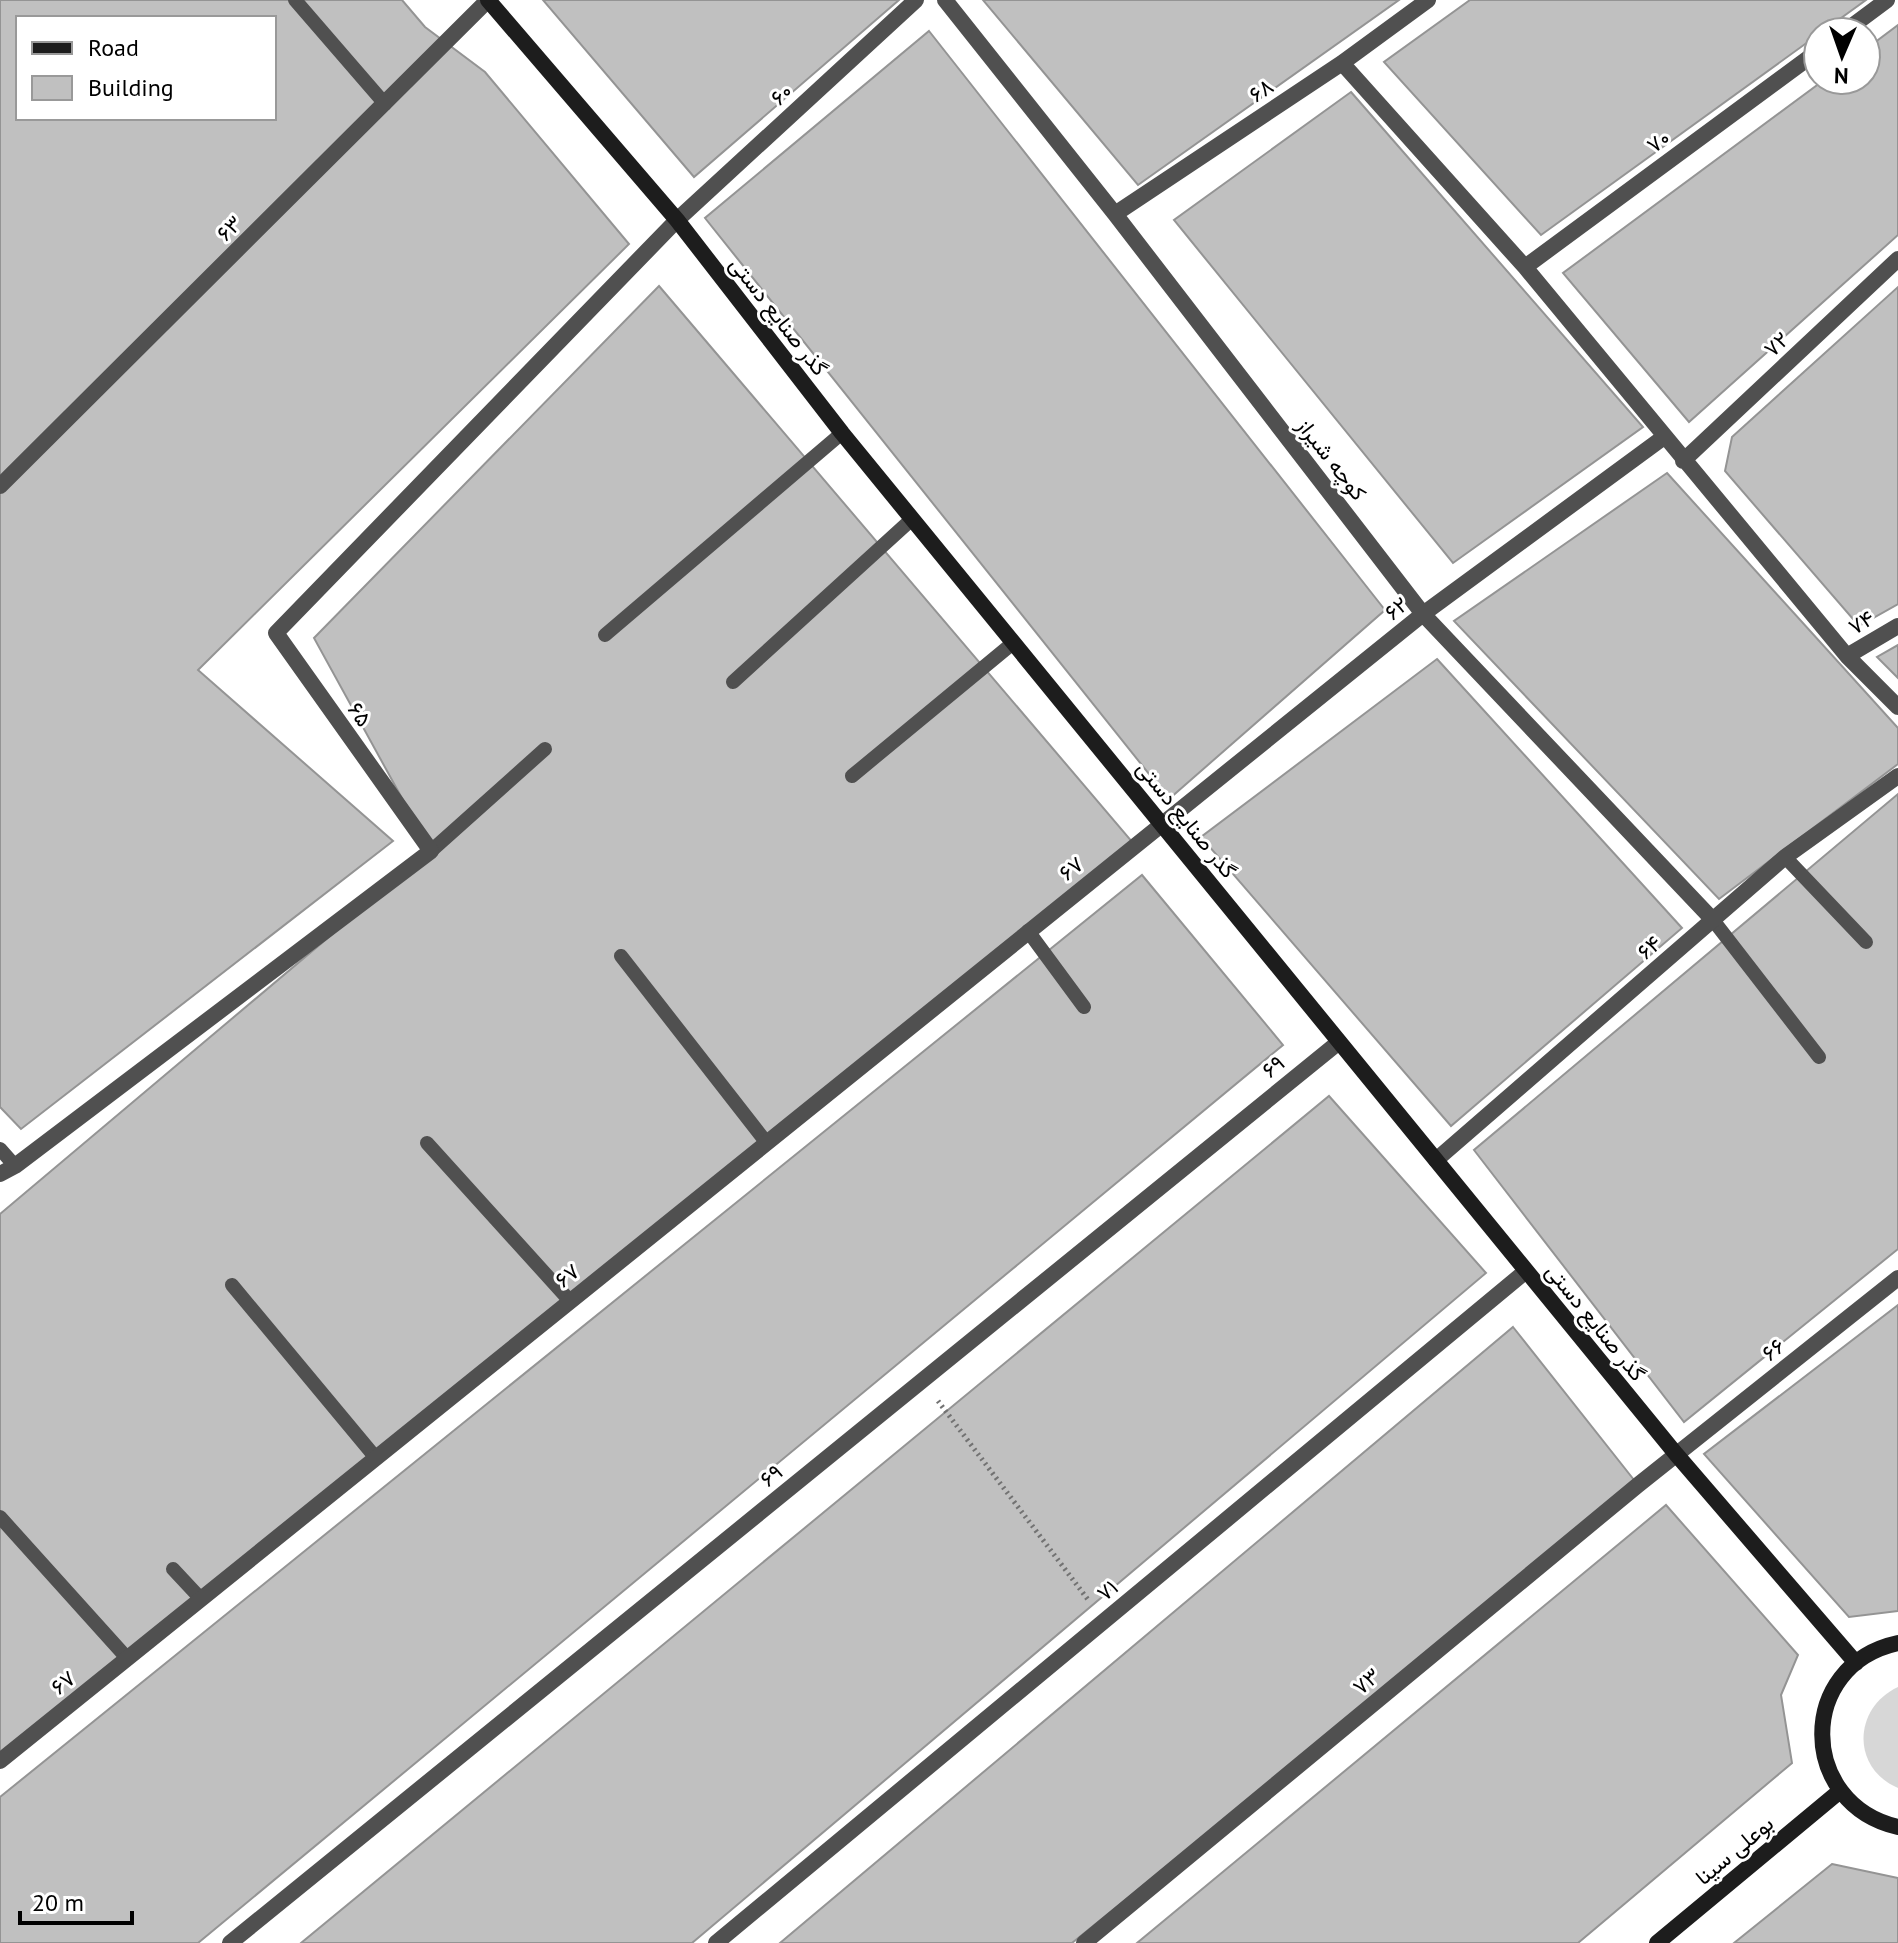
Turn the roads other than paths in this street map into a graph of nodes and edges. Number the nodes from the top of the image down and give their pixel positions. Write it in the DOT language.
graph roads {
  1 [pos="295,0"];
  2 [pos="488,0"];
  3 [pos="916,0"];
  4 [pos="945,0"];
  5 [pos="1428,0"];
  6 [pos="1887,0"];
  7 [pos="1866,16"];
  8 [pos="1342,63"];
  9 [pos="1802,63"];
  10 [pos="385,104"];
  11 [pos="1115,214"];
  12 [pos="677,220"];
  13 [pos="1898,259"];
  14 [pos="1525,267"];
  15 [pos="842,433"];
  16 [pos="1664,437"];
  17 [pos="1683,461"];
  18 [pos="0,486"];
  19 [pos="912,519"];
  20 [pos="1423,614"];
  21 [pos="1898,626"];
  22 [pos="605,635"];
  23 [pos="1013,643"];
  24 [pos="1847,656"];
  25 [pos="733,682"];
  26 [pos="1898,707"];
  27 [pos="545,749"];
  28 [pos="852,776"];
  29 [pos="1898,776"];
  30 [pos="1162,822"];
  31 [pos="431,851"];
  32 [pos="1785,857"];
  33 [pos="1713,920"];
  34 [pos="1028,931"];
  35 [pos="1866,942"];
  36 [pos="621,956"];
  37 [pos="1084,1007"];
  38 [pos="1339,1042"];
  39 [pos="1819,1057"];
  40 [pos="766,1142"];
  41 [pos="427,1143"];
  42 [pos="0,1149"];
  43 [pos="1436,1160"];
  44 [pos="8,1170"];
  45 [pos="1526,1271"];
  46 [pos="1898,1278"];
  47 [pos="232,1285"];
  48 [pos="570,1301"];
  49 [pos="1676,1454"];
  50 [pos="376,1458"];
  51 [pos="0,1517"];
  52 [pos="173,1569"];
  53 [pos="201,1599"];
  54 [pos="1898,1643"];
  55 [pos="127,1658"];
  56 [pos="1856,1663"];
  57 [pos="0,1761"];
  58 [pos="1840,1791"];
  59 [pos="1898,1827"];
  60 [pos="230,1943"];
  61 [pos="716,1943"];
  62 [pos="1084,1943"];
  63 [pos="1657,1943"];
  1 -- 10 [label="lane"];
  2 -- 10 [label="street, ۶۳"];
  2 -- 12 [label="main road, گذر صنایع دستی"];
  3 -- 12 [label="street, ۶۰"];
  4 -- 11 [label="street, کوچه شیراز"];
  5 -- 8 [label="street, ۶۸"];
  6 -- 7 [label="street"];
  8 -- 11 [label="street, ۶۸"];
  8 -- 14 [label="street"];
  9 -- 14 [label="street, ۷۰"];
  10 -- 18 [label="street, ۶۳"];
  11 -- 20 [label="street, کوچه شیراز"];
  12 -- 15 [label="main road, گذر صنایع دستی"];
  12 -- 31 [label="street, ۶۵"];
  13 -- 17 [label="street, ۷۲"];
  14 -- 16 [label="street"];
  15 -- 19 [label="main road, گذر صنایع دستی"];
  15 -- 22 [label="lane"];
  16 -- 17 [label="street"];
  16 -- 20 [label="street, ۶۲"];
  17 -- 24 [label="street"];
  19 -- 23 [label="main road, گذر صنایع دستی"];
  19 -- 25 [label="lane"];
  20 -- 30 [label="street, ۶۲"];
  20 -- 33 [label="street, کوچه شیراز"];
  21 -- 24 [label="street, ۷۴"];
  23 -- 28 [label="lane"];
  23 -- 30 [label="main road, گذر صنایع دستی"];
  24 -- 26 [label="street"];
  27 -- 31 [label="lane"];
  29 -- 32 [label="street, ۶۴"];
  30 -- 34 [label="street, ۶۷"];
  30 -- 38 [label="main road, گذر صنایع دستی"];
  31 -- 44 [label="street"];
  32 -- 33 [label="street, ۶۴"];
  32 -- 35 [label="lane"];
  33 -- 39 [label="lane"];
  33 -- 43 [label="street, ۶۴"];
  34 -- 37 [label="lane"];
  34 -- 40 [label="street, ۶۷"];
  36 -- 40 [label="lane"];
  38 -- 43 [label="main road, گذر صنایع دستی"];
  38 -- 60 [label="street, ۶۹"];
  40 -- 48 [label="street, ۶۷"];
  41 -- 48 [label="lane"];
  42 -- 44 [label="lane"];
  43 -- 45 [label="main road, گذر صنایع دستی"];
  45 -- 49 [label="main road, گذر صنایع دستی"];
  45 -- 61 [label="street, ۷۱"];
  46 -- 49 [label="street, ۶۶"];
  47 -- 50 [label="lane"];
  48 -- 50 [label="street, ۶۷"];
  49 -- 56 [label="main road, گذر صنایع دستی"];
  49 -- 62 [label="street, ۷۳"];
  50 -- 53 [label="street, ۶۷"];
  51 -- 55 [label="lane"];
  52 -- 53 [label="lane"];
  53 -- 55 [label="street, ۶۷"];
  54 -- 56 [label="main road"];
  55 -- 57 [label="street, ۶۷"];
  56 -- 58 [label="main road"];
  58 -- 59 [label="main road"];
  58 -- 63 [label="main road, بوعلی سینا"];
}
